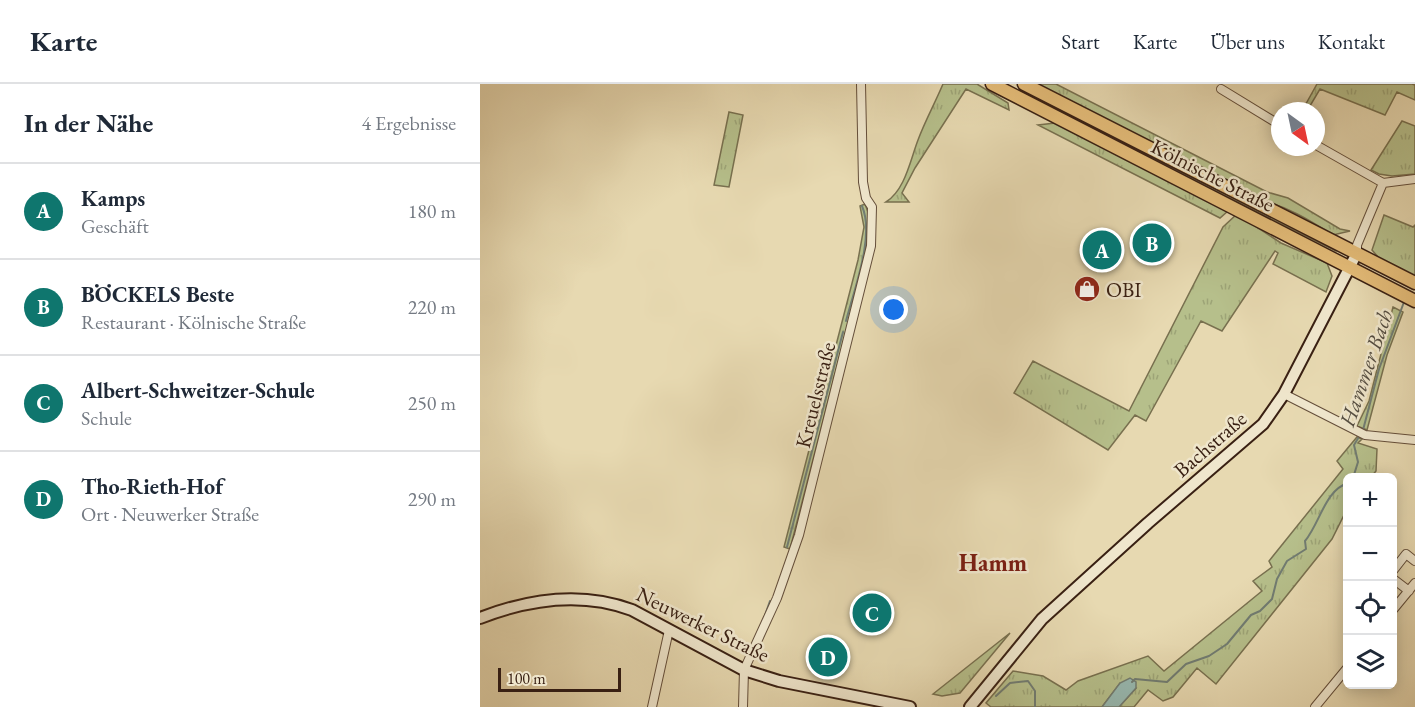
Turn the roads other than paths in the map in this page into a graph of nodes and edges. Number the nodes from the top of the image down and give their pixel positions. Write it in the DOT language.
graph roads {
  1 [pos="861,84"];
  2 [pos="992,84"];
  3 [pos="1024,84"];
  4 [pos="1221,89"];
  5 [pos="1271,120"];
  6 [pos="1325,150"];
  7 [pos="1415,179"];
  8 [pos="1383,183"];
  9 [pos="1357,253"];
  10 [pos="1349,269"];
  11 [pos="1415,283"];
  12 [pos="1415,301"];
  13 [pos="1284,394"];
  14 [pos="1415,440"];
  15 [pos="1415,561"];
  16 [pos="1397,566"];
  17 [pos="1396,581"];
  18 [pos="1415,583"];
  19 [pos="1409,591"];
  20 [pos="1397,605"];
  21 [pos="480,618"];
  22 [pos="669,630"];
  23 [pos="744,670"];
  24 [pos="1343,672"];
  25 [pos="652,707"];
  26 [pos="743,707"];
  27 [pos="910,707"];
  28 [pos="970,707"];
  29 [pos="1315,707"];
  1 -- 23 [label="street, Kreuelsstraße"];
  2 -- 10 [label="main road, Kölnische Straße"];
  3 -- 9 [label="main road, Kölnische Straße"];
  4 -- 5 [label="street"];
  6 -- 8 [label="street"];
  7 -- 8 [label="street"];
  8 -- 9 [label="street, Bachstraße"];
  9 -- 10 [label="street, Bachstraße"];
  9 -- 11 [label="main road, Kölnische Straße"];
  10 -- 12 [label="main road, Kölnische Straße"];
  10 -- 13 [label="street, Bachstraße"];
  13 -- 14 [label="street"];
  13 -- 28 [label="street, Bachstraße"];
  15 -- 16 [label="street"];
  17 -- 19 [label="street"];
  18 -- 19 [label="street"];
  19 -- 20 [label="street"];
  21 -- 22 [label="street, Neuwerker Straße"];
  22 -- 23 [label="street, Neuwerker Straße"];
  22 -- 25 [label="street"];
  23 -- 26 [label="street, Kreuelsstraße"];
  23 -- 27 [label="street, Neuwerker Straße"];
  24 -- 29 [label="street"];
}
